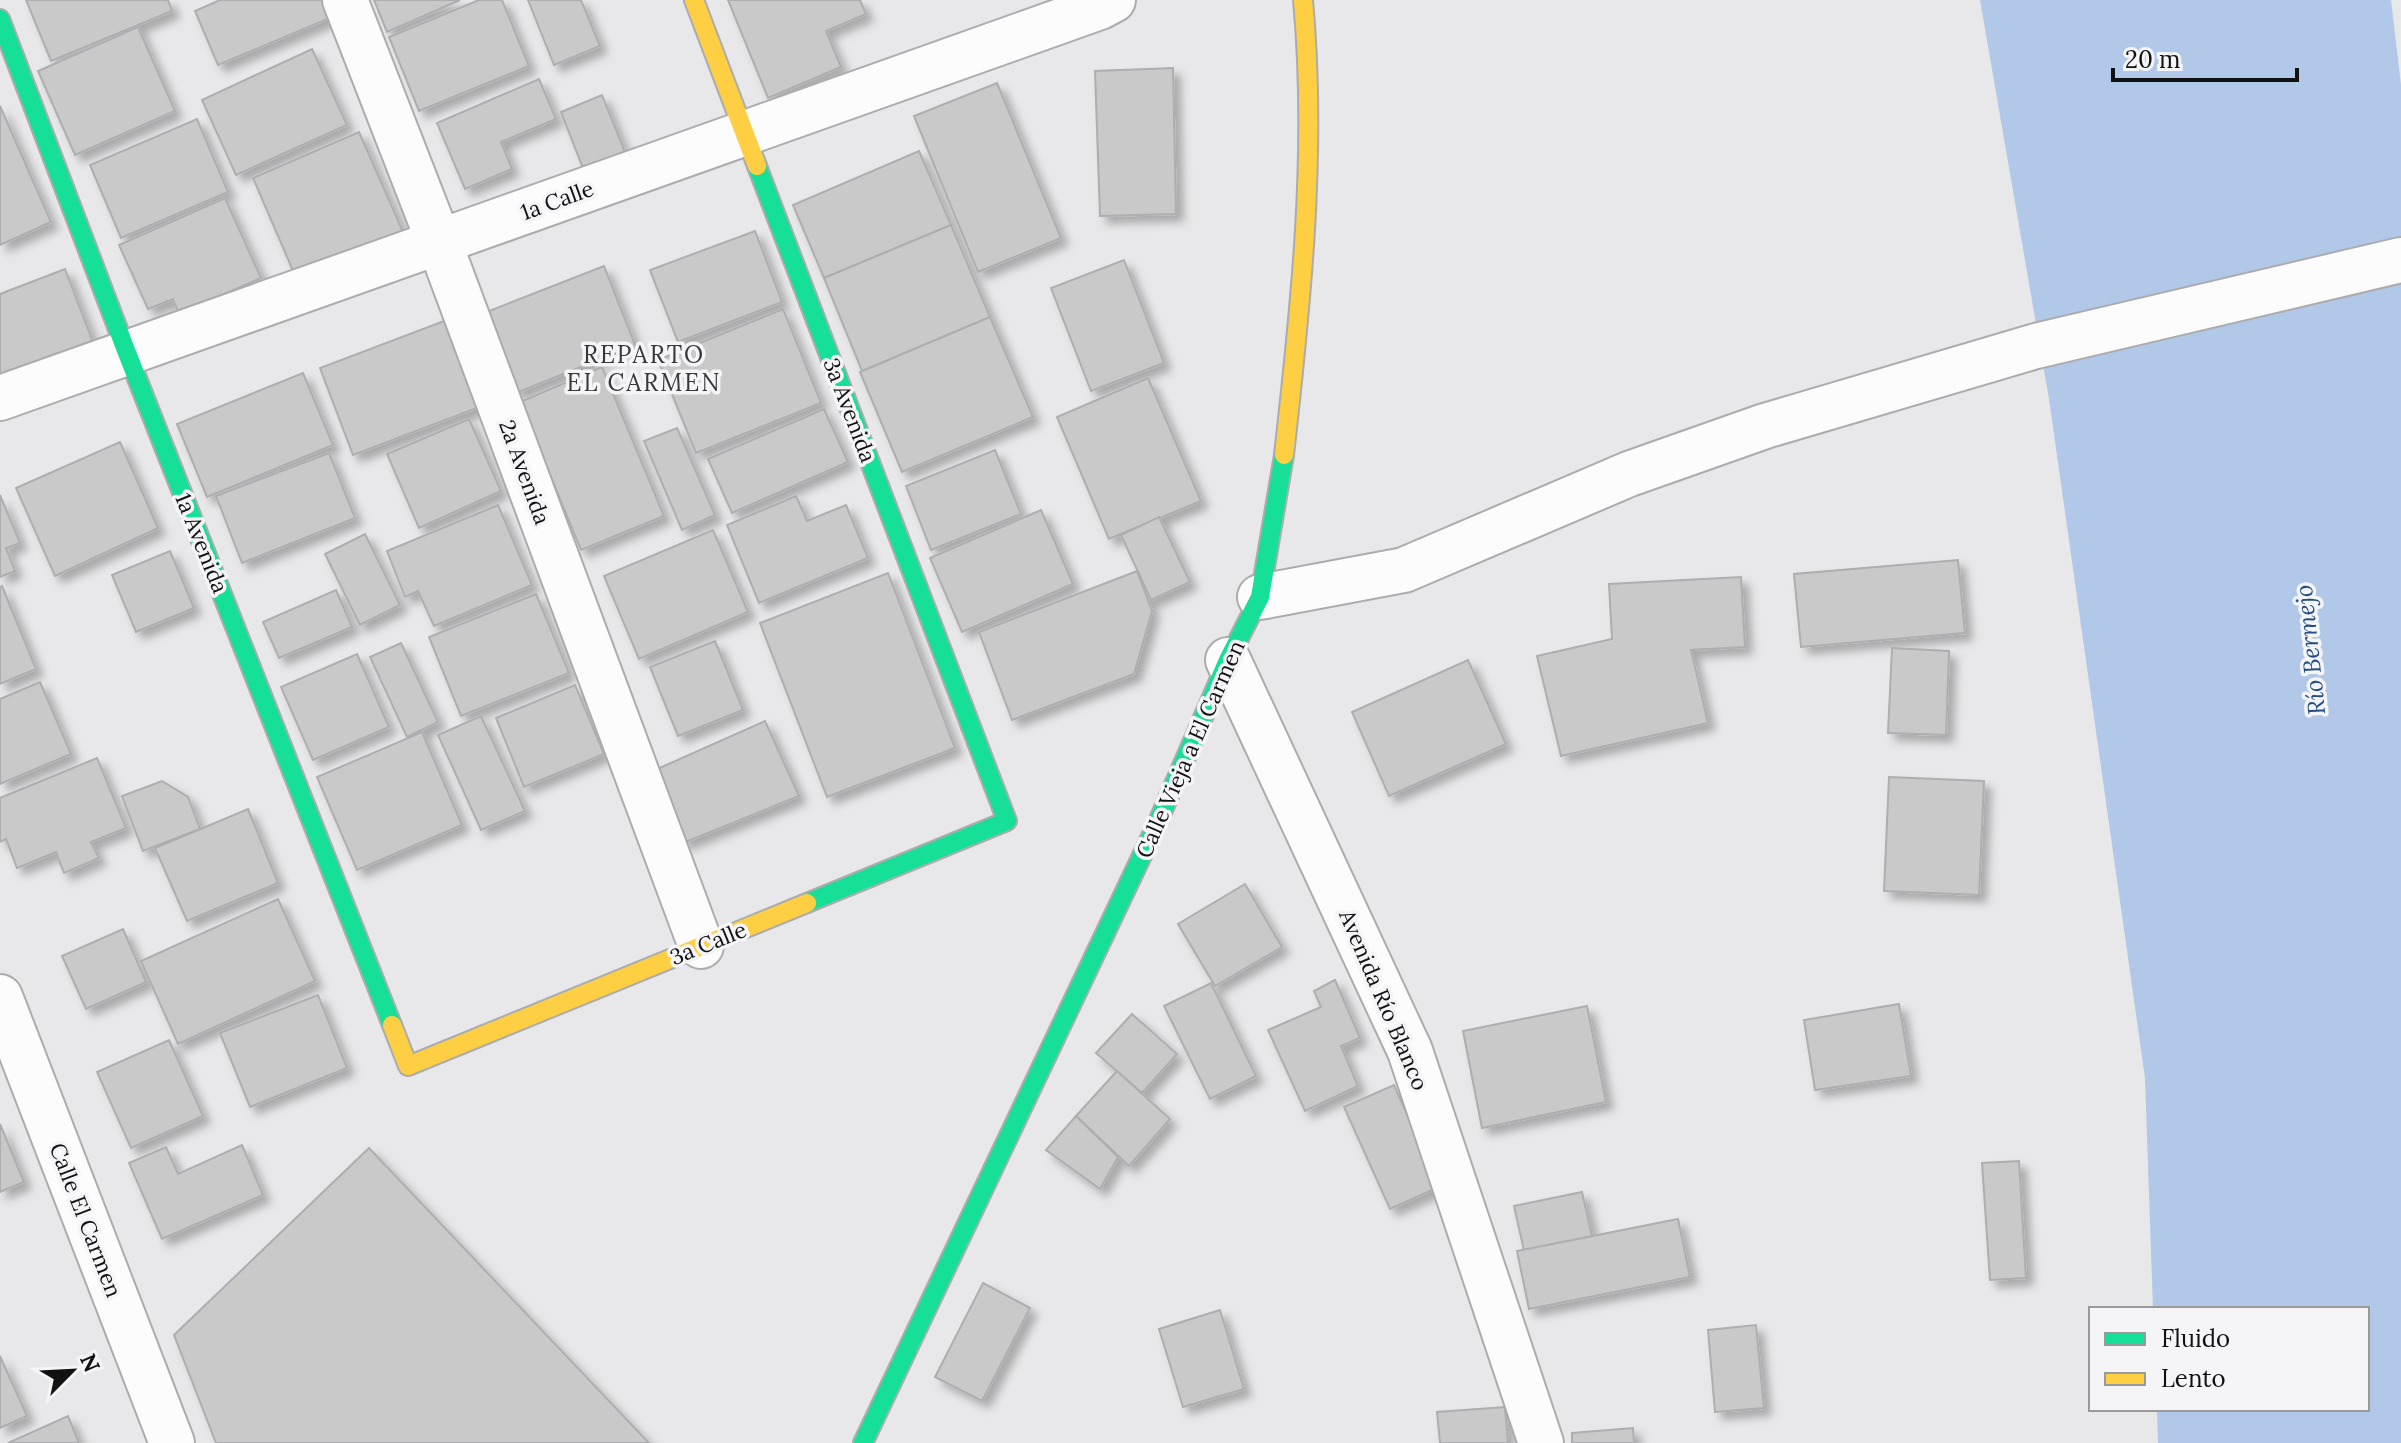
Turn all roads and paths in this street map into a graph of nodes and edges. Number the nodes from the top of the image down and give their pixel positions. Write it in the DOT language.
graph roads {
  1 [pos="345,0"];
  2 [pos="694,0"];
  3 [pos="1113,0"];
  4 [pos="1303,0"];
  5 [pos="0,19"];
  6 [pos="744,133"];
  7 [pos="439,242"];
  8 [pos="2401,260"];
  9 [pos="127,353"];
  10 [pos="0,398"];
  11 [pos="1260,597"];
  12 [pos="1228,660"];
  13 [pos="1007,821"];
  14 [pos="701,946"];
  15 [pos="0,997"];
  16 [pos="408,1066"];
  17 [pos="172,1443"];
  18 [pos="863,1443"];
  19 [pos="1541,1443"];
  1 -- 7 [label="street, 2a Avenida"];
  2 -- 6 [label="street, 3a Avenida"];
  3 -- 6 [label="street, 1a Calle"];
  4 -- 11 [label="street, Calle Vieja a El Carmen"];
  5 -- 9 [label="street, 1a Avenida"];
  6 -- 7 [label="street, 1a Calle"];
  6 -- 13 [label="street, 3a Avenida"];
  7 -- 9 [label="street, 1a Calle"];
  7 -- 14 [label="street, 2a Avenida"];
  8 -- 11 [label="street"];
  9 -- 10 [label="street, 1a Calle"];
  9 -- 16 [label="street, 1a Avenida"];
  11 -- 12 [label="street, Calle Vieja a El Carmen"];
  12 -- 18 [label="street, Calle Vieja a El Carmen"];
  12 -- 19 [label="street, Avenida Río Blanco"];
  13 -- 14 [label="street, 3a Calle"];
  14 -- 16 [label="street, 3a Calle"];
  15 -- 17 [label="street, Calle El Carmen"];
}
